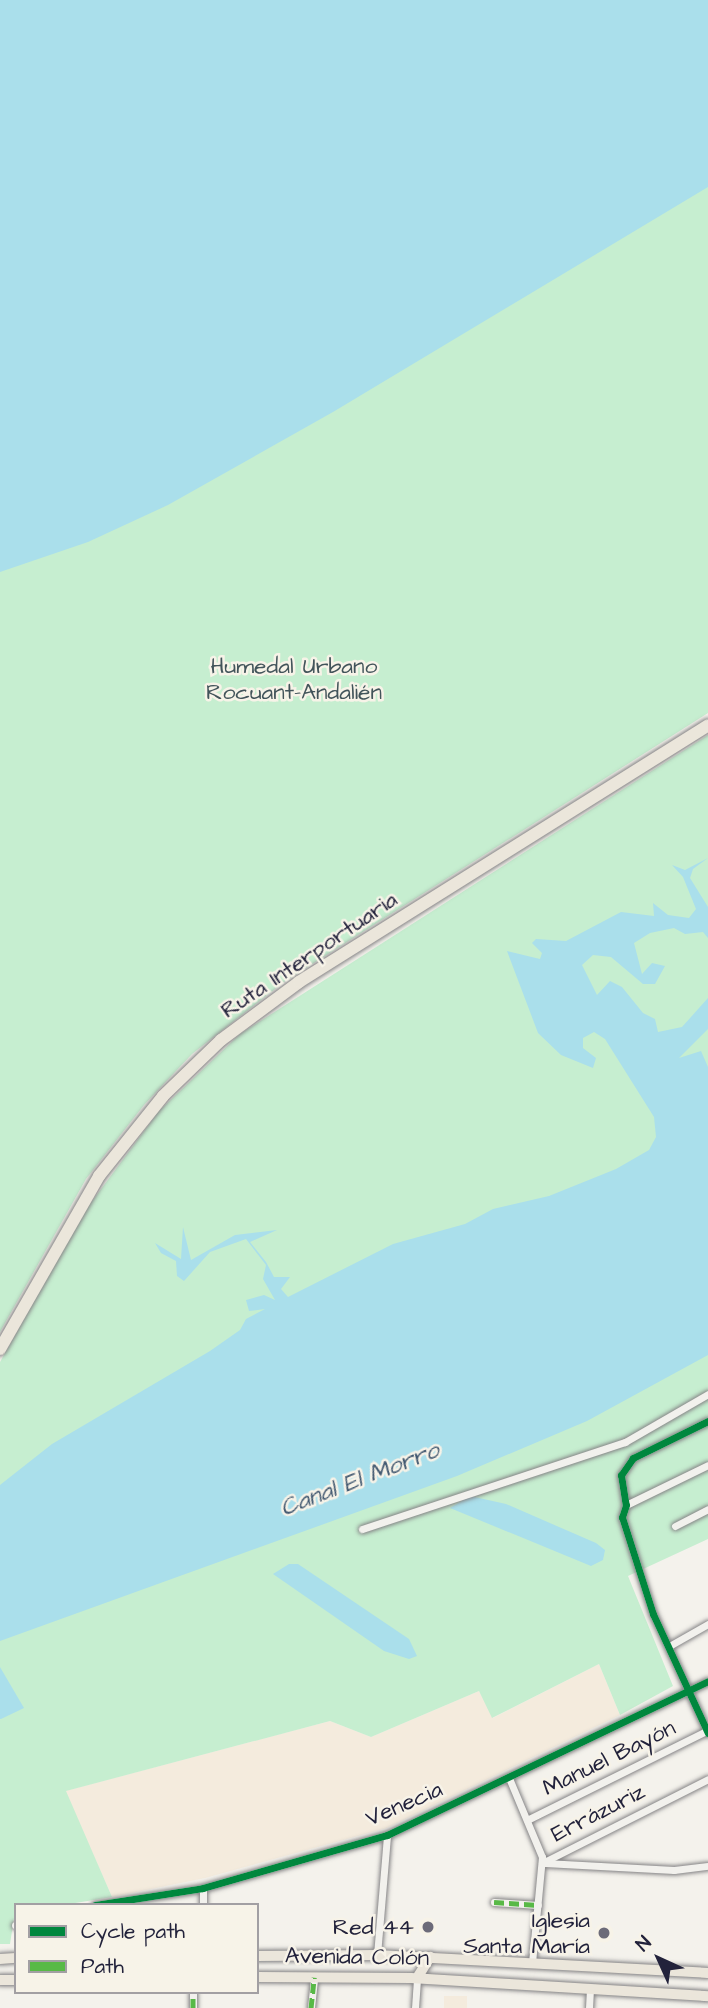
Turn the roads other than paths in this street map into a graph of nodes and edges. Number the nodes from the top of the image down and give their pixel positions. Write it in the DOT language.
graph roads {
  1 [pos="708,724"];
  2 [pos="0,1349"];
  3 [pos="708,1394"];
  4 [pos="708,1421"];
  5 [pos="708,1465"];
  6 [pos="626,1505"];
  7 [pos="708,1509"];
  8 [pos="675,1526"];
  9 [pos="362,1529"];
  10 [pos="708,1624"];
  11 [pos="671,1645"];
  12 [pos="708,1681"];
  13 [pos="690,1690"];
  14 [pos="708,1731"];
  15 [pos="509,1778"];
  16 [pos="708,1779"];
  17 [pos="527,1820"];
  18 [pos="387,1835"];
  19 [pos="542,1863"];
  20 [pos="708,1866"];
  21 [pos="203,1888"];
  22 [pos="494,1902"];
  23 [pos="108,1903"];
  24 [pos="203,1903"];
  25 [pos="538,1905"];
  26 [pos="377,1955"];
  27 [pos="259,1956"];
  28 [pos="430,1958"];
  29 [pos="532,1963"];
  30 [pos="708,1973"];
  31 [pos="314,1977"];
  32 [pos="259,1978"];
  33 [pos="417,1978"];
  34 [pos="590,1988"];
  35 [pos="193,1995"];
  36 [pos="708,1996"];
  37 [pos="193,2008"];
  38 [pos="312,2008"];
  39 [pos="415,2008"];
  40 [pos="589,2008"];
  1 -- 2 [label="highway, Ruta Interportuaria"];
  3 -- 9 [label="street"];
  4 -- 6 [label="street"];
  5 -- 6 [label="street"];
  6 -- 11 [label="street"];
  7 -- 8 [label="street"];
  10 -- 11 [label="street"];
  11 -- 13 [label="street"];
  12 -- 13 [label="street, Venecia"];
  13 -- 14 [label="street"];
  13 -- 15 [label="street, Venecia"];
  14 -- 17 [label="street, Manuel Bayón"];
  15 -- 17 [label="street"];
  15 -- 18 [label="street, Venecia"];
  16 -- 19 [label="street, Errázuriz"];
  17 -- 19 [label="street"];
  18 -- 21 [label="street, Venecia"];
  18 -- 26 [label="street"];
  19 -- 20 [label="street, Errázuriz"];
  19 -- 25 [label="street"];
  21 -- 23 [label="street, Venecia"];
  21 -- 24 [label="street"];
  22 -- 25 [label="street"];
  25 -- 29 [label="street"];
  26 -- 27 [label="main road, Avenida Colón"];
  26 -- 28 [label="main road, Avenida Colón"];
  28 -- 29 [label="main road, Avenida Colón"];
  28 -- 33 [label="main road"];
  29 -- 30 [label="main road, Avenida Colón"];
  31 -- 32 [label="main road, Avenida Colón"];
  31 -- 33 [label="main road, Avenida Colón"];
  31 -- 38 [label="street"];
  33 -- 34 [label="main road, Avenida Colón"];
  33 -- 39 [label="street"];
  34 -- 36 [label="main road, Avenida Colón"];
  34 -- 40 [label="street"];
  35 -- 37 [label="street"];
}
